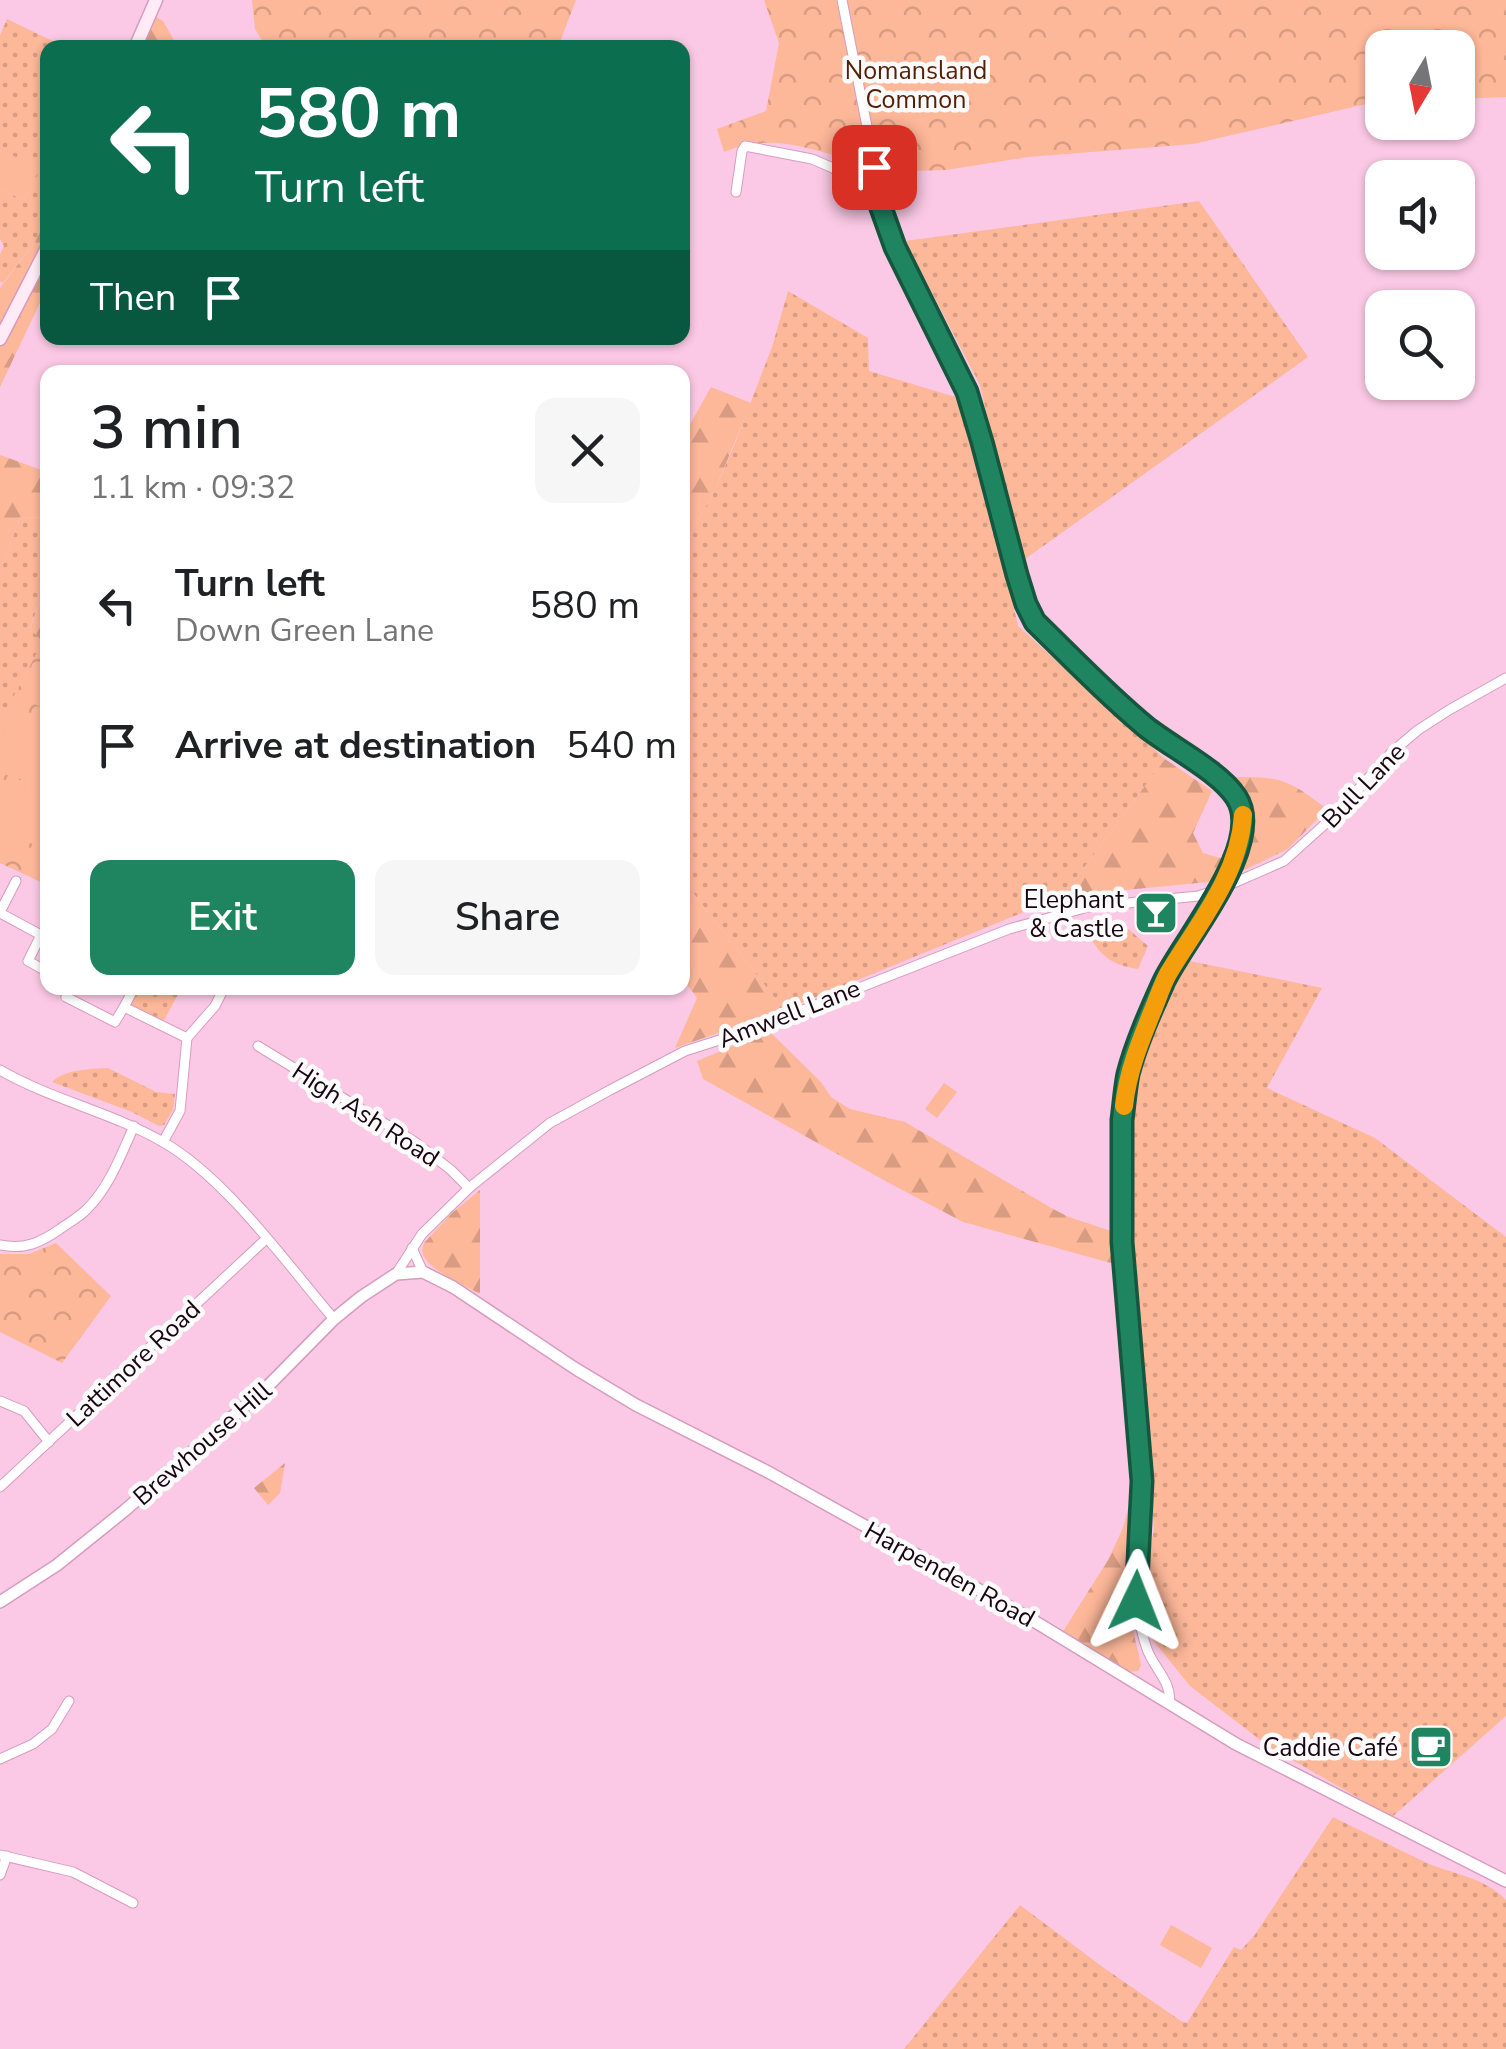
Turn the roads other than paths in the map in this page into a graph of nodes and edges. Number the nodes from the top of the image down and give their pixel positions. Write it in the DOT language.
graph roads {
  1 [pos="156,0"];
  2 [pos="842,0"];
  3 [pos="138,40"];
  4 [pos="874,167"];
  5 [pos="844,177"];
  6 [pos="736,192"];
  7 [pos="880,205"];
  8 [pos="40,262"];
  9 [pos="0,339"];
  10 [pos="1506,678"];
  11 [pos="16,881"];
  12 [pos="1220,890"];
  13 [pos="0,912"];
  14 [pos="40,935"];
  15 [pos="40,935"];
  16 [pos="40,968"];
  17 [pos="66,995"];
  18 [pos="130,995"];
  19 [pos="220,995"];
  20 [pos="124,1007"];
  21 [pos="186,1038"];
  22 [pos="258,1046"];
  23 [pos="0,1070"];
  24 [pos="134,1126"];
  25 [pos="162,1142"];
  26 [pos="468,1188"];
  27 [pos="266,1239"];
  28 [pos="0,1245"];
  29 [pos="412,1248"];
  30 [pos="423,1272"];
  31 [pos="396,1274"];
  32 [pos="334,1319"];
  33 [pos="0,1400"];
  34 [pos="49,1442"];
  35 [pos="0,1487"];
  36 [pos="0,1602"];
  37 [pos="68,1700"];
  38 [pos="1169,1703"];
  39 [pos="0,1759"];
  40 [pos="4,1856"];
  41 [pos="0,1875"];
  42 [pos="1506,1881"];
  43 [pos="133,1902"];
  1 -- 3 [label="main road"];
  2 -- 4 [label="street"];
  4 -- 5 [label="street"];
  4 -- 7 [label="street"];
  5 -- 6 [label="street"];
  5 -- 7 [label="street"];
  7 -- 12 [label="street"];
  8 -- 9 [label="main road"];
  10 -- 12 [label="street, Bull Lane"];
  11 -- 13 [label="street"];
  12 -- 26 [label="street, Amwell Lane"];
  12 -- 38 [label="street"];
  13 -- 15 [label="street"];
  14 -- 16 [label="street"];
  17 -- 20 [label="street"];
  18 -- 20 [label="street"];
  19 -- 21 [label="street"];
  20 -- 21 [label="street"];
  21 -- 25 [label="street"];
  22 -- 26 [label="street, High Ash Road"];
  23 -- 24 [label="street"];
  24 -- 25 [label="street"];
  24 -- 28 [label="street"];
  25 -- 27 [label="street"];
  26 -- 29 [label="street, Amwell Lane"];
  27 -- 32 [label="street"];
  27 -- 34 [label="street, Lattimore Road"];
  29 -- 30 [label="street"];
  29 -- 31 [label="street, Amwell Lane"];
  30 -- 31 [label="street"];
  30 -- 38 [label="street, Harpenden Road"];
  31 -- 32 [label="street, Brewhouse Hill"];
  32 -- 36 [label="street, Brewhouse Hill"];
  33 -- 34 [label="street"];
  34 -- 35 [label="street, Lattimore Road"];
  37 -- 39 [label="street"];
  38 -- 42 [label="street, Harpenden Road"];
  40 -- 41 [label="street"];
  40 -- 43 [label="street"];
}
